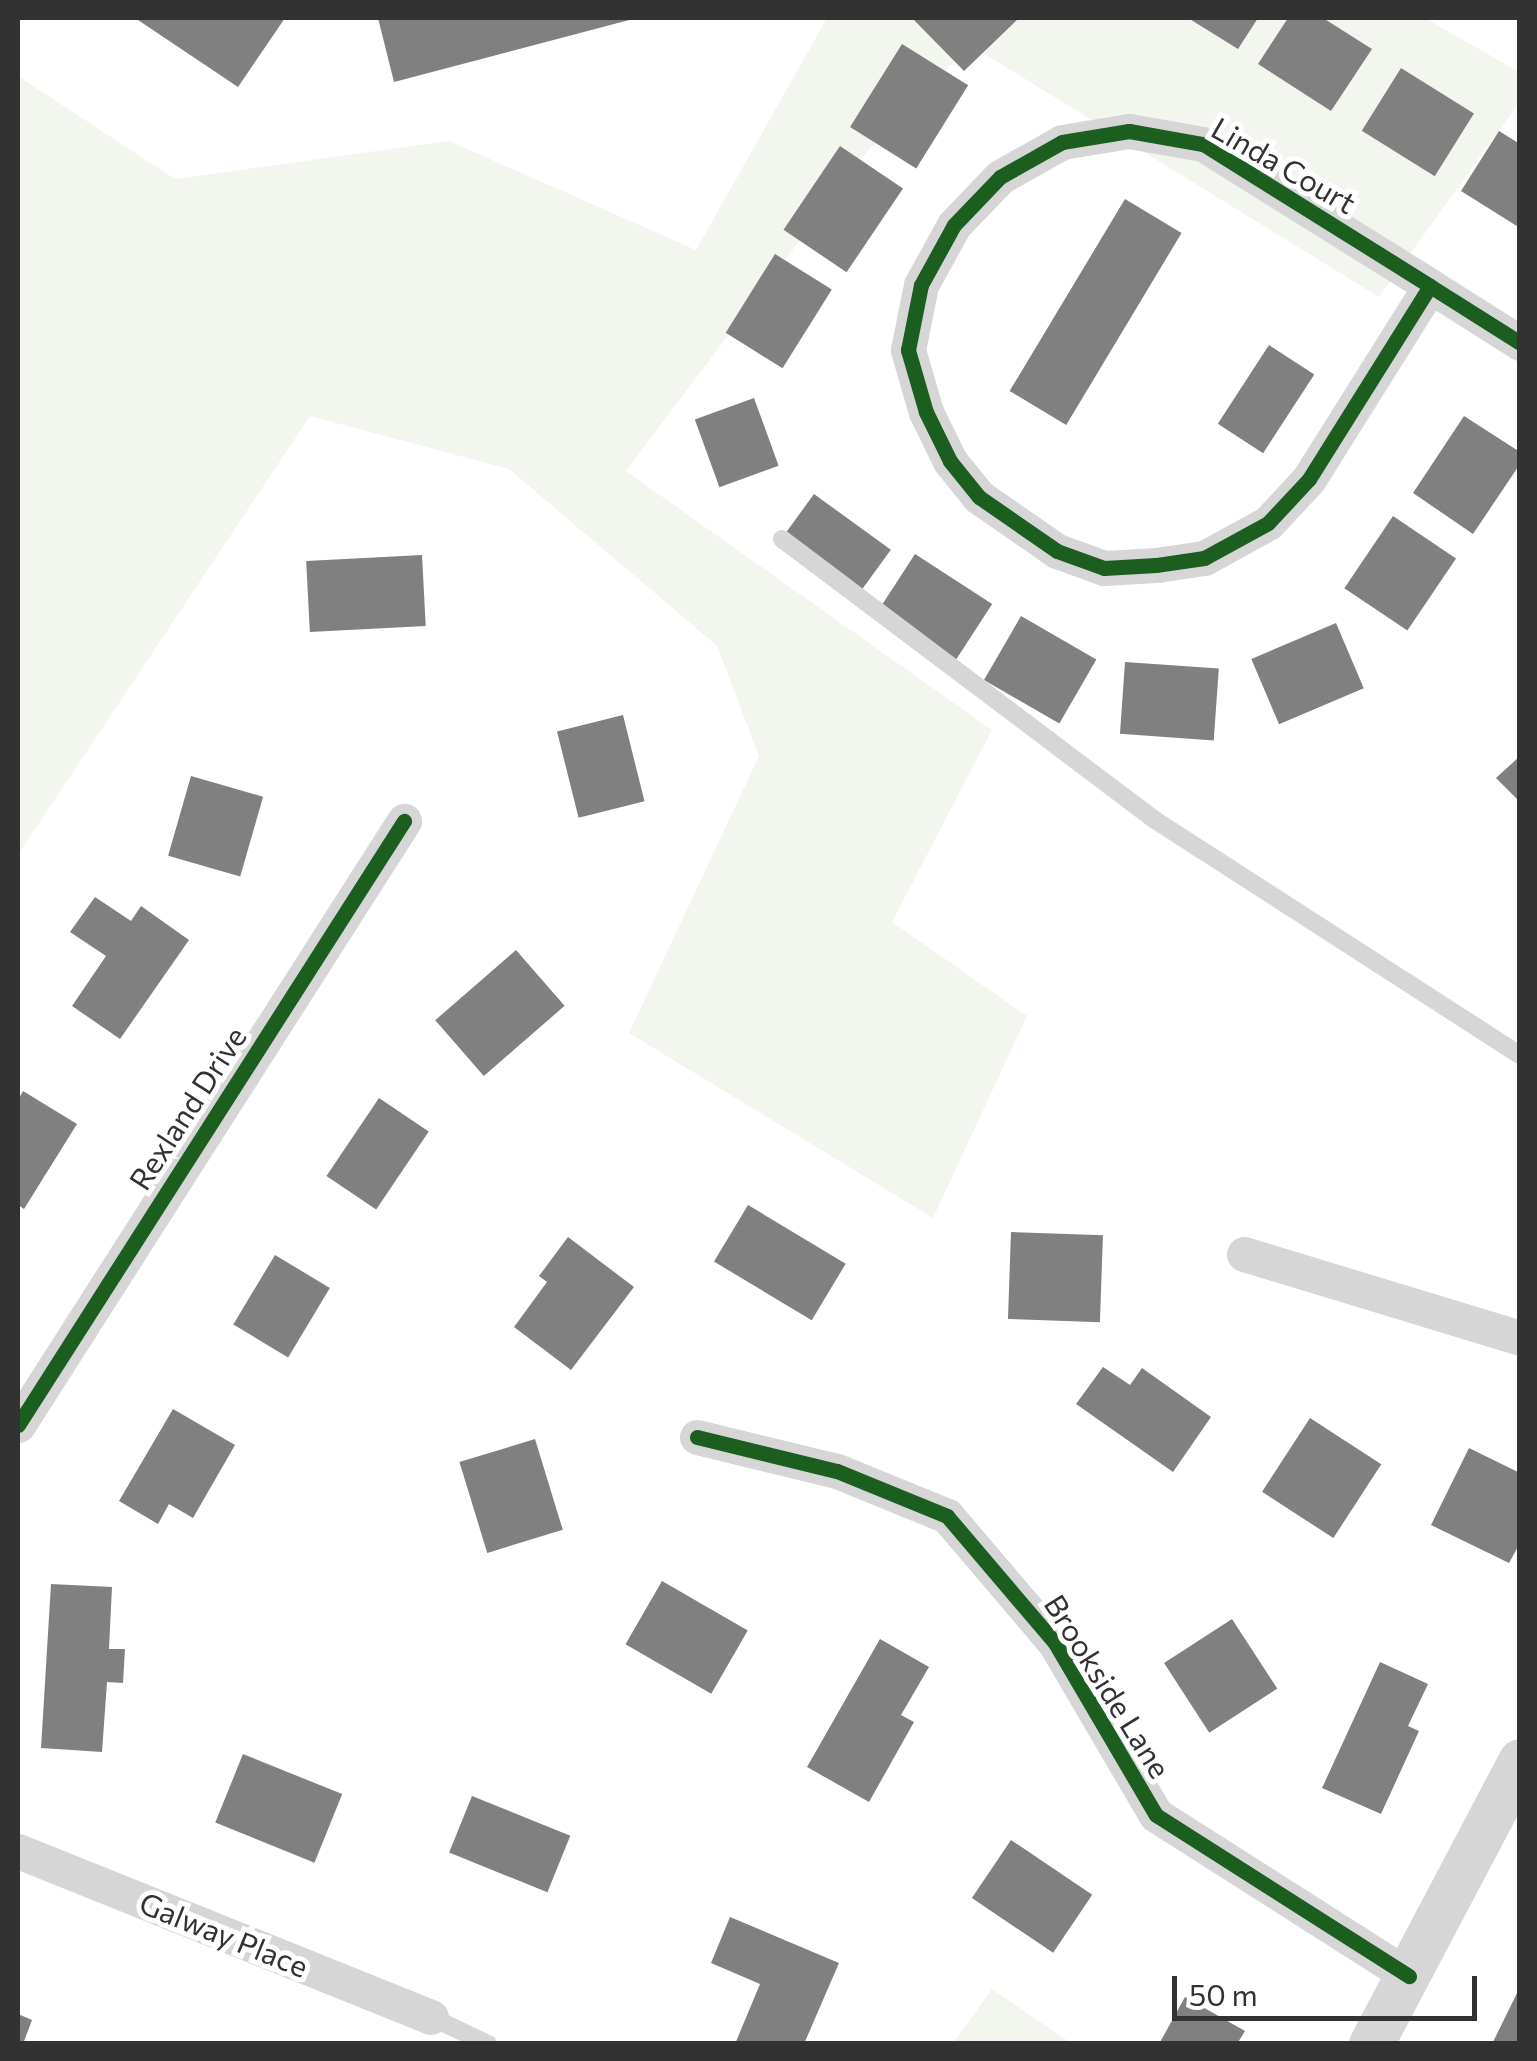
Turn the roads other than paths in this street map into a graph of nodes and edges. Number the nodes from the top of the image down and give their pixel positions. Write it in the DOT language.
graph roads {
  1 [pos="1430,286"];
  2 [pos="1520,344"];
  3 [pos="782,539"];
  4 [pos="404,821"];
  5 [pos="1520,1055"];
  6 [pos="1244,1254"];
  7 [pos="1520,1338"];
  8 [pos="18,1425"];
  9 [pos="697,1437"];
  10 [pos="1520,1762"];
  11 [pos="18,1851"];
  12 [pos="1409,1976"];
  13 [pos="432,2018"];
  14 [pos="488,2044"];
  15 [pos="1371,2044"];
  1 -- 1 [label="street, Linda Court"];
  1 -- 2 [label="street, Linda Court"];
  3 -- 5 [label="lane"];
  4 -- 8 [label="street, Rexland Drive"];
  6 -- 7 [label="street"];
  9 -- 12 [label="street, Brookside Lane"];
  10 -- 12 [label="street"];
  11 -- 13 [label="street, Galway Place"];
  12 -- 15 [label="street"];
  13 -- 14 [label="lane"];
}
